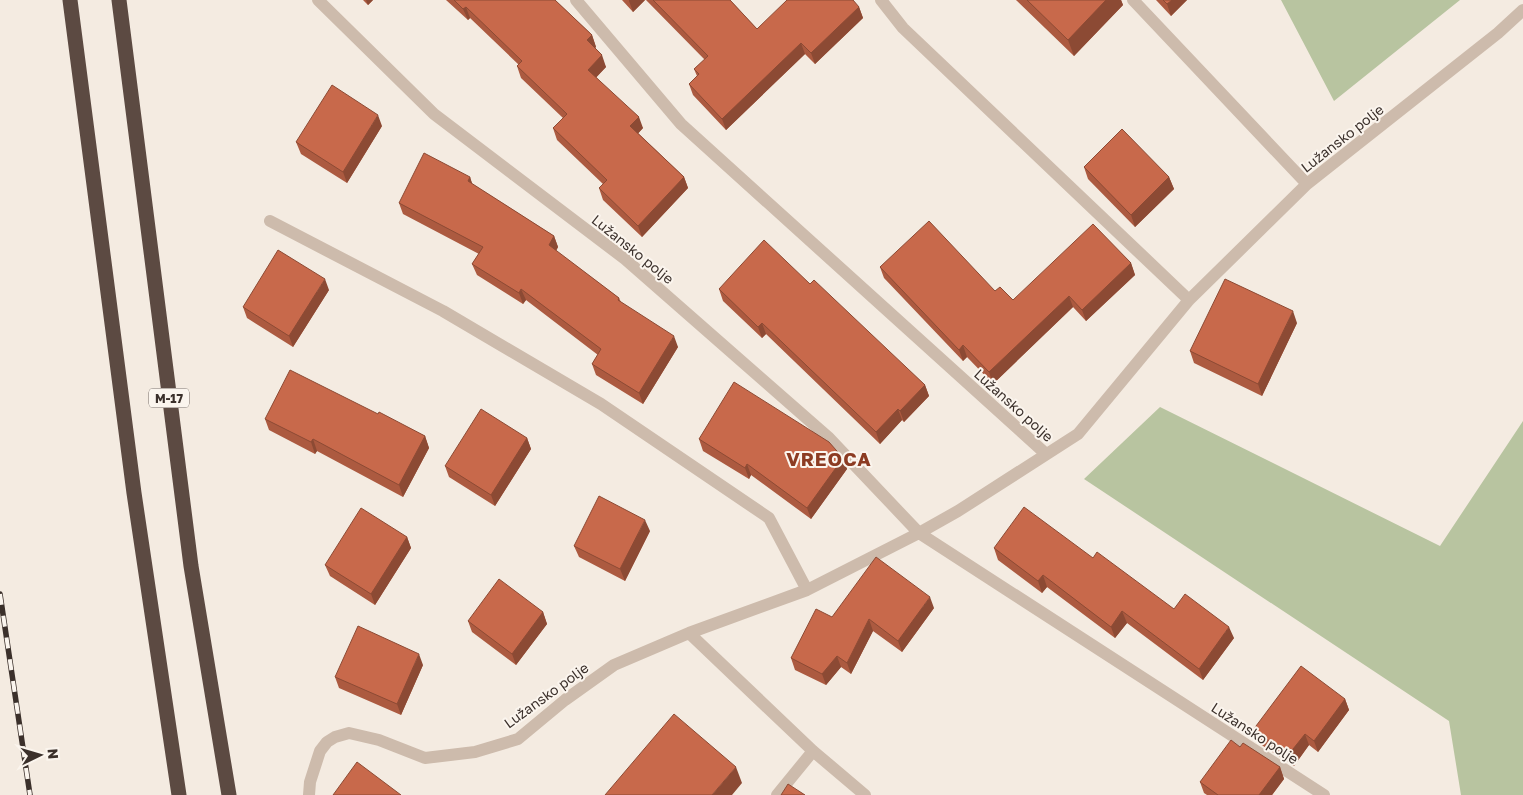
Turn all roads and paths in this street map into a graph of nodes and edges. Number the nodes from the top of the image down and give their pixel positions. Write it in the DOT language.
graph roads {
  1 [pos="70,0"];
  2 [pos="119,0"];
  3 [pos="318,0"];
  4 [pos="576,0"];
  5 [pos="881,0"];
  6 [pos="1133,0"];
  7 [pos="1523,10"];
  8 [pos="1307,184"];
  9 [pos="270,221"];
  10 [pos="1189,300"];
  11 [pos="1046,454"];
  12 [pos="919,533"];
  13 [pos="807,590"];
  14 [pos="689,634"];
  15 [pos="813,751"];
  16 [pos="179,795"];
  17 [pos="229,795"];
  18 [pos="309,795"];
  19 [pos="777,795"];
  20 [pos="866,795"];
  21 [pos="1324,795"];
  1 -- 16 [label="highway"];
  2 -- 17 [label="highway, M-17"];
  3 -- 12 [label="street, Lužansko polje"];
  4 -- 11 [label="street, Lužansko polje"];
  5 -- 10 [label="street"];
  6 -- 8 [label="street"];
  7 -- 8 [label="street, Lužansko polje"];
  8 -- 10 [label="street, Lužansko polje"];
  9 -- 13 [label="street"];
  10 -- 11 [label="street, Lužansko polje"];
  11 -- 12 [label="street, Lužansko polje"];
  12 -- 13 [label="street, Lužansko polje"];
  12 -- 21 [label="street, Lužansko polje"];
  13 -- 14 [label="street, Lužansko polje"];
  14 -- 15 [label="street"];
  14 -- 18 [label="street, Lužansko polje"];
  15 -- 19 [label="street"];
  15 -- 20 [label="street"];
}
